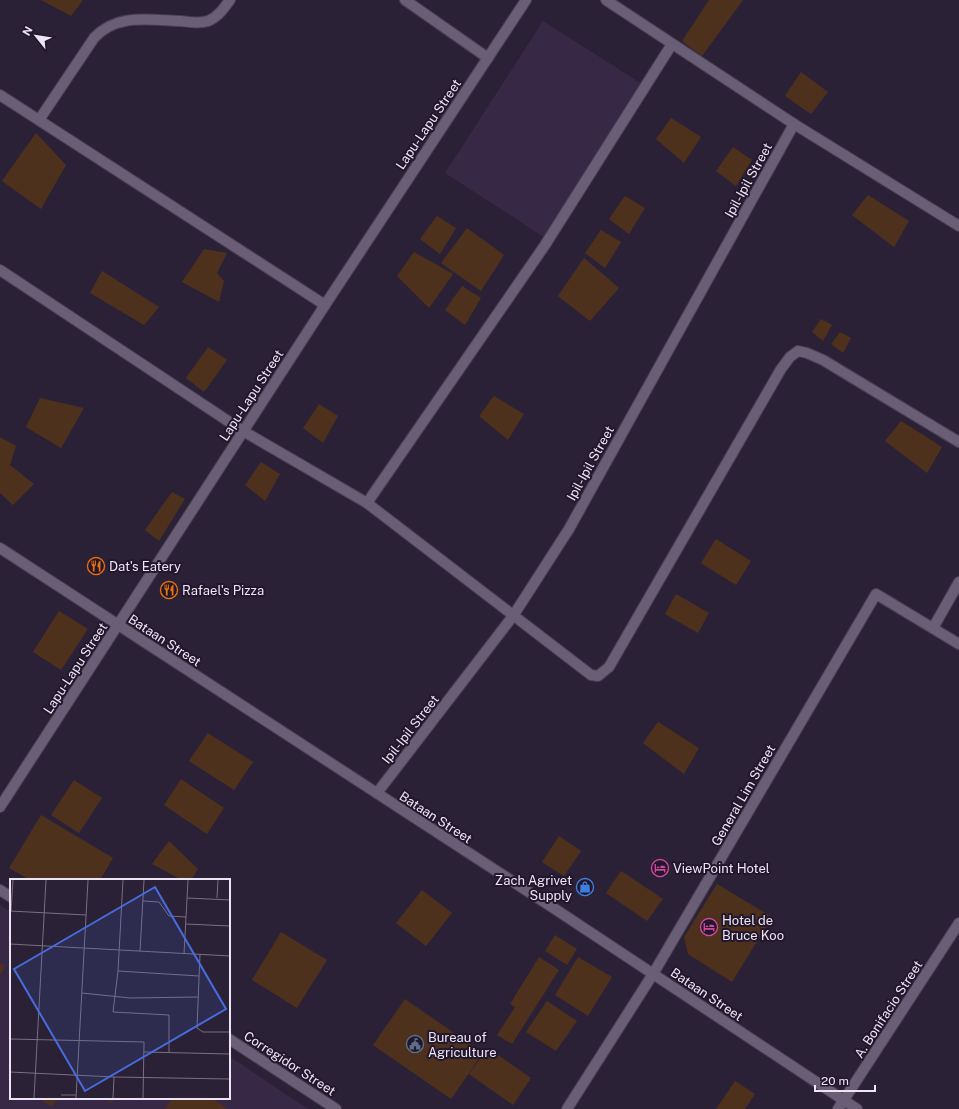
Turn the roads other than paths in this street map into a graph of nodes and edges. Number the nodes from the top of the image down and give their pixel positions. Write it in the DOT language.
graph roads {
  1 [pos="230,0"];
  2 [pos="405,0"];
  3 [pos="526,0"];
  4 [pos="606,0"];
  5 [pos="672,44"];
  6 [pos="488,58"];
  7 [pos="0,95"];
  8 [pos="39,120"];
  9 [pos="794,124"];
  10 [pos="959,226"];
  11 [pos="0,270"];
  12 [pos="325,305"];
  13 [pos="244,431"];
  14 [pos="959,442"];
  15 [pos="367,503"];
  16 [pos="0,548"];
  17 [pos="959,582"];
  18 [pos="513,616"];
  19 [pos="118,625"];
  20 [pos="932,628"];
  21 [pos="959,644"];
  22 [pos="376,793"];
  23 [pos="0,807"];
  24 [pos="0,890"];
  25 [pos="10,896"];
  26 [pos="959,923"];
  27 [pos="653,974"];
  28 [pos="230,1040"];
  29 [pos="841,1105"];
  30 [pos="336,1109"];
  31 [pos="567,1109"];
  32 [pos="857,1109"];
  1 -- 8 [label="street"];
  2 -- 6 [label="street"];
  3 -- 6 [label="street, Lapu-Lapu Street"];
  4 -- 5 [label="street"];
  5 -- 9 [label="street"];
  5 -- 15 [label="street"];
  6 -- 12 [label="street, Lapu-Lapu Street"];
  7 -- 8 [label="street"];
  8 -- 12 [label="street"];
  9 -- 10 [label="street"];
  9 -- 18 [label="street, Ipil-Ipil Street"];
  11 -- 13 [label="street"];
  12 -- 13 [label="street, Lapu-Lapu Street"];
  13 -- 15 [label="street"];
  13 -- 19 [label="street, Lapu-Lapu Street"];
  14 -- 18 [label="street"];
  15 -- 18 [label="street"];
  16 -- 19 [label="street, Bataan Street"];
  17 -- 20 [label="street"];
  18 -- 22 [label="street, Ipil-Ipil Street"];
  19 -- 22 [label="street, Bataan Street"];
  19 -- 23 [label="street, Lapu-Lapu Street"];
  20 -- 21 [label="street"];
  20 -- 27 [label="street, General Lim Street"];
  22 -- 27 [label="street, Bataan Street"];
  24 -- 25 [label="street"];
  26 -- 29 [label="street, A. Bonifacio Street"];
  27 -- 29 [label="street, Bataan Street"];
  27 -- 31 [label="street, General Lim Street"];
  28 -- 30 [label="street, Corregidor Street"];
  29 -- 32 [label="street, Bataan Street"];
}
